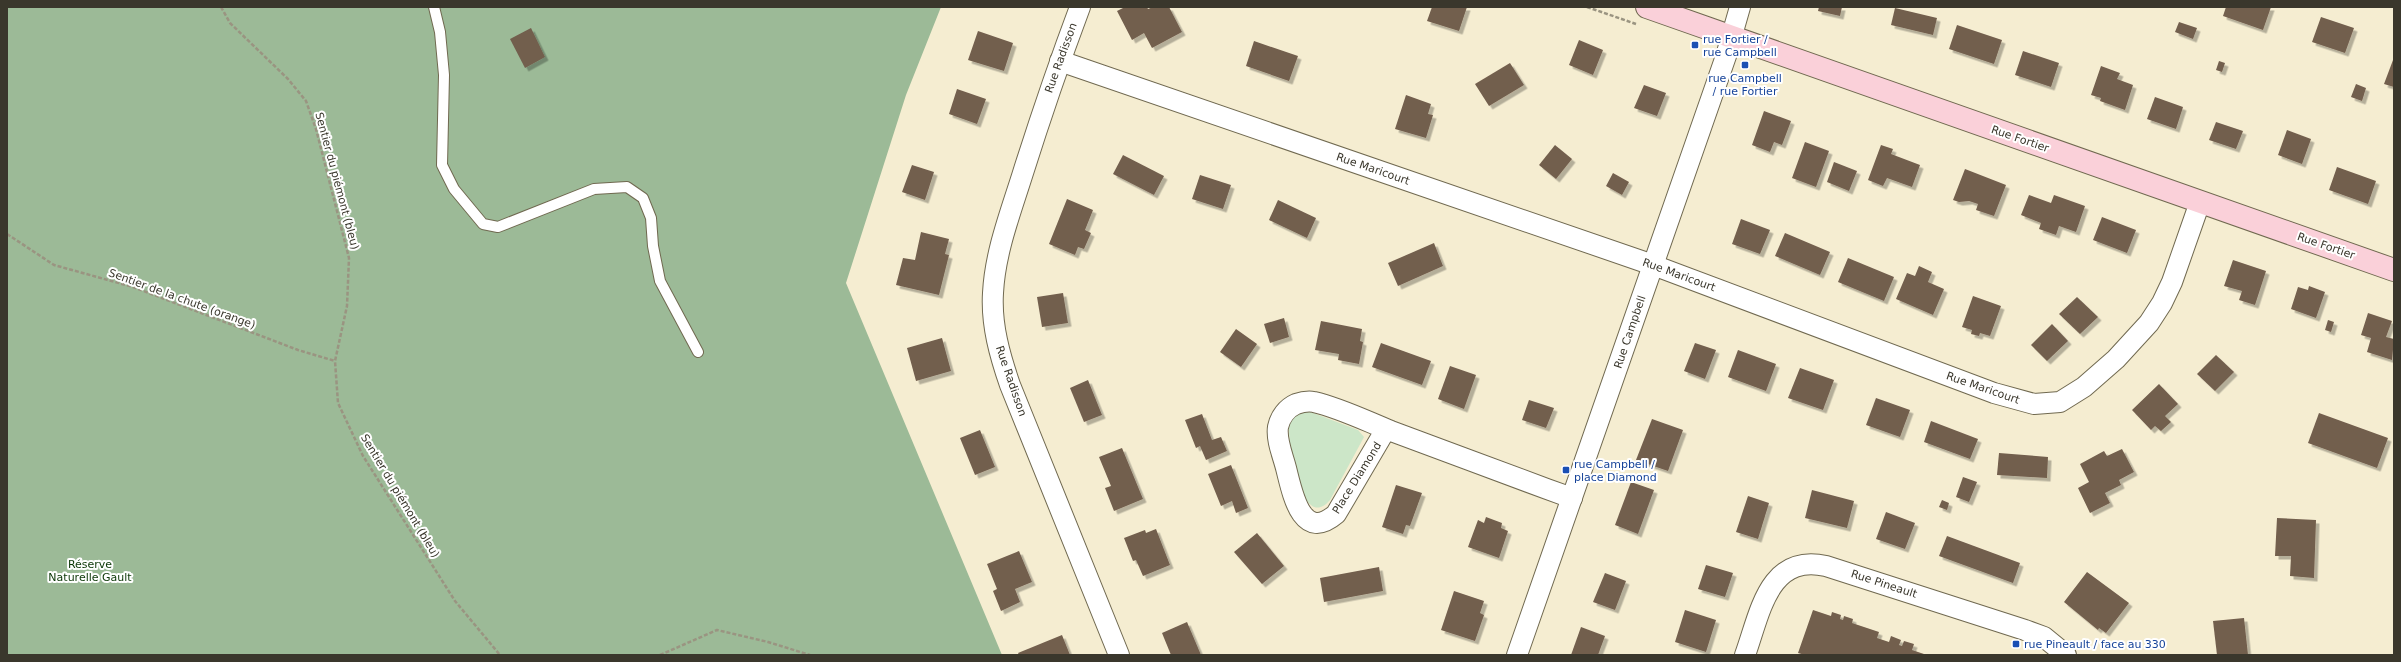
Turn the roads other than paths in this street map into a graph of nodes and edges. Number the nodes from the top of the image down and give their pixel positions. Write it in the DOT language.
graph roads {
  1 [pos="434,7"];
  2 [pos="1080,7"];
  3 [pos="1647,7"];
  4 [pos="1740,7"];
  5 [pos="1732,37"];
  6 [pos="1060,61"];
  7 [pos="2200,202"];
  8 [pos="1654,265"];
  9 [pos="2394,270"];
  10 [pos="698,352"];
  11 [pos="1386,429"];
  12 [pos="1572,498"];
  13 [pos="1119,655"];
  14 [pos="1517,655"];
  15 [pos="1745,655"];
  16 [pos="2066,655"];
  1 -- 10 [label="lane"];
  2 -- 6 [label="street, Rue Radisson"];
  3 -- 5 [label="street, Rue Fortier"];
  4 -- 5 [label="street, Rue Campbell"];
  5 -- 7 [label="street, Rue Fortier"];
  5 -- 8 [label="street, Rue Campbell"];
  6 -- 8 [label="street, Rue Maricourt"];
  6 -- 13 [label="street, Rue Radisson"];
  7 -- 8 [label="street, Rue Maricourt"];
  7 -- 9 [label="street, Rue Fortier"];
  8 -- 12 [label="street, Rue Campbell"];
  11 -- 11 [label="street, Place Diamond"];
  11 -- 12 [label="street, Place Diamond"];
  12 -- 14 [label="street, Rue Campbell"];
  15 -- 16 [label="street, Rue Pineault"];
}
